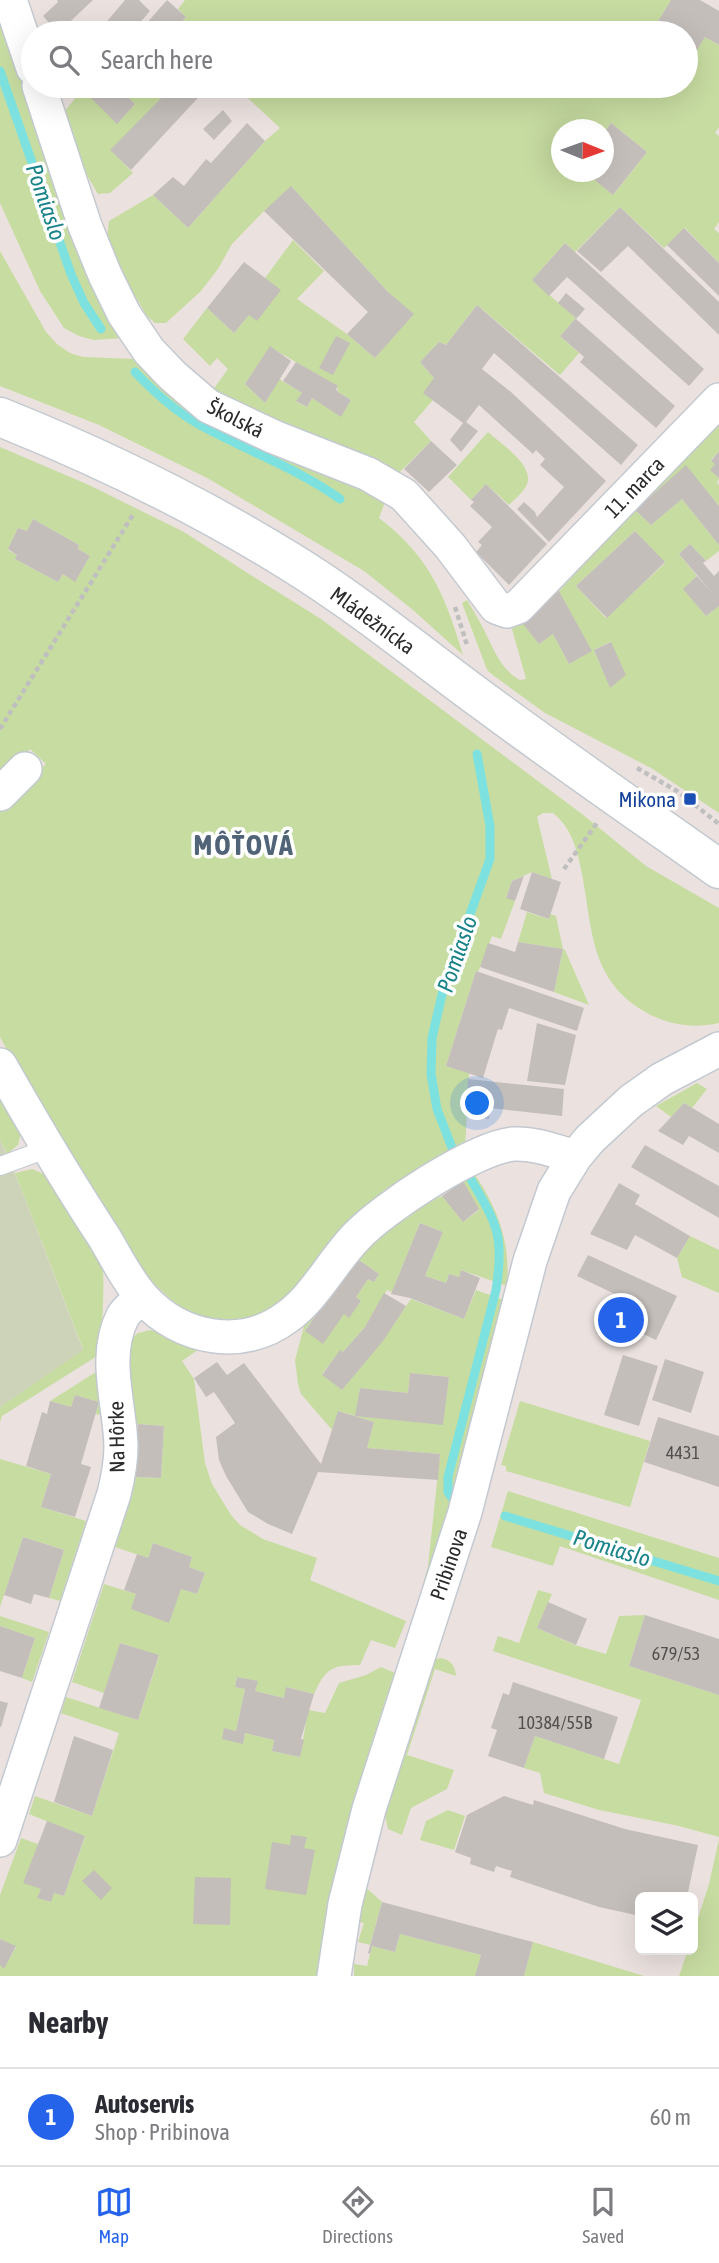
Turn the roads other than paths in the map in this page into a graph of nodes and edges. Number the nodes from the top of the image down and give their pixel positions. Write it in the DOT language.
graph roads {
  1 [pos="10,0"];
  2 [pos="21,33"];
  3 [pos="43,98"];
  4 [pos="719,400"];
  5 [pos="0,417"];
  6 [pos="551,576"];
  7 [pos="25,769"];
  8 [pos="0,794"];
  9 [pos="719,869"];
  10 [pos="719,1049"];
  11 [pos="0,1065"];
  12 [pos="49,1148"];
  13 [pos="575,1157"];
  14 [pos="0,1166"];
  15 [pos="142,1297"];
  16 [pos="0,1840"];
  17 [pos="334,1976"];
  1 -- 2 [label="street"];
  3 -- 6 [label="street, Školská"];
  4 -- 6 [label="street, 11. marca"];
  5 -- 9 [label="street, Mládežnícka"];
  7 -- 8 [label="street"];
  10 -- 13 [label="street, Pribinova"];
  11 -- 12 [label="street"];
  12 -- 14 [label="lane"];
  12 -- 15 [label="street"];
  13 -- 15 [label="street"];
  13 -- 17 [label="street, Pribinova"];
  15 -- 16 [label="street, Na Hôrke"];
}
